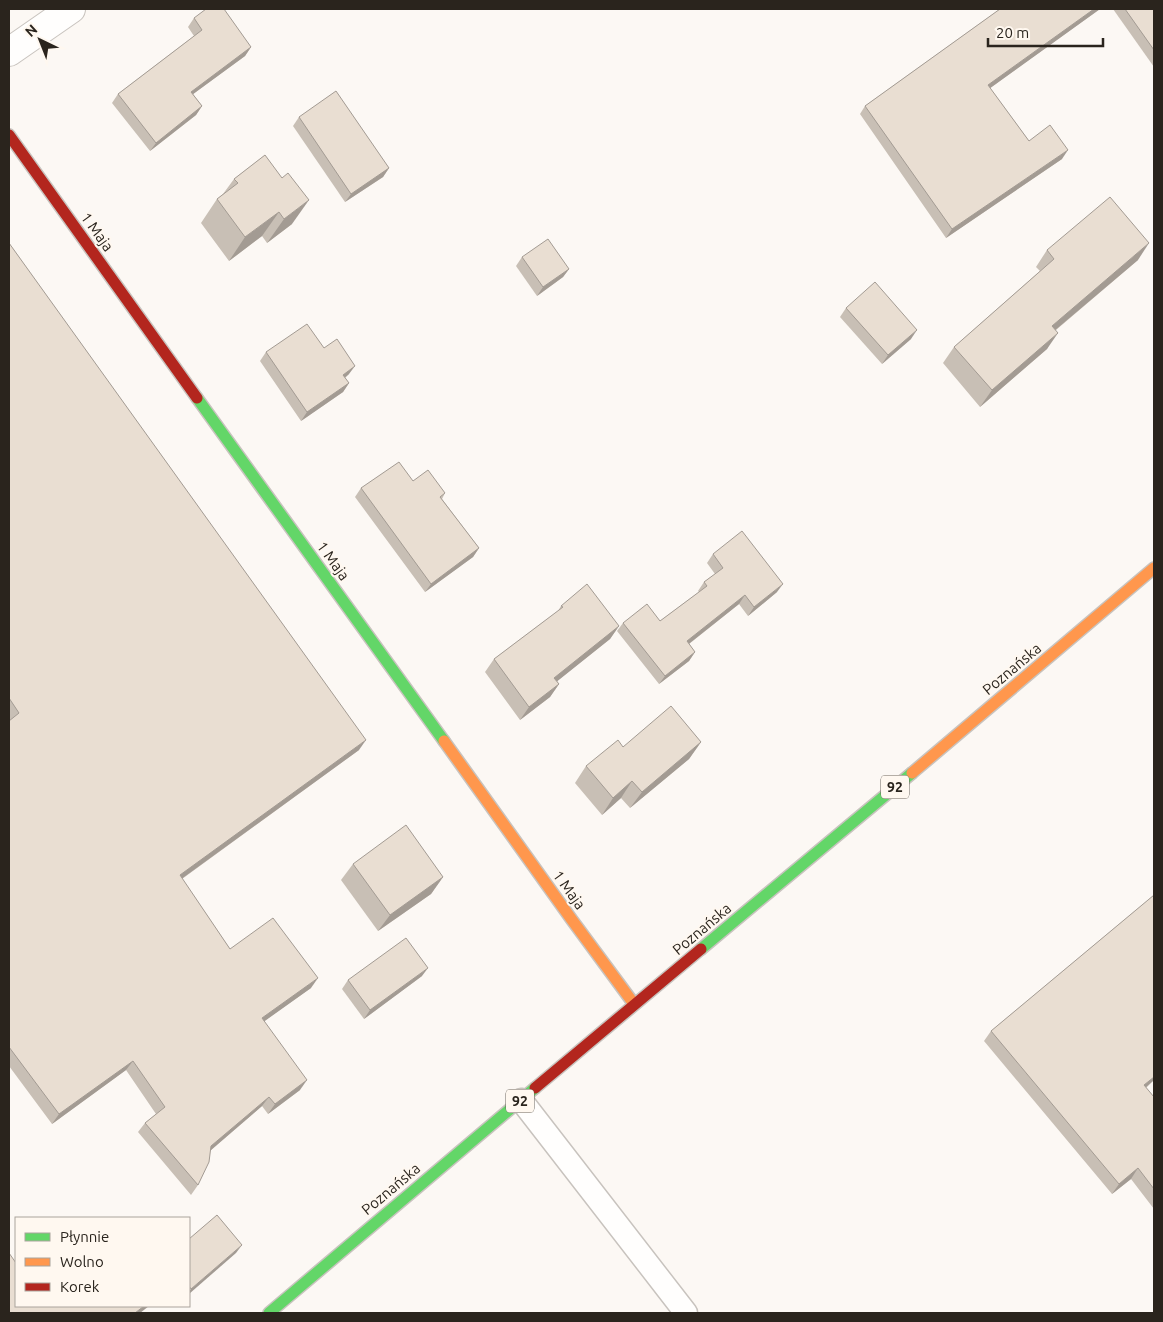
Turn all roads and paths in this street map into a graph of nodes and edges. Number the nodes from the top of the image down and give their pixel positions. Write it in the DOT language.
graph roads {
  1 [pos="71,9"];
  2 [pos="9,52"];
  3 [pos="9,135"];
  4 [pos="1154,568"];
  5 [pos="634,1004"];
  6 [pos="521,1100"];
  7 [pos="269,1313"];
  8 [pos="686,1313"];
  1 -- 2 [label="street"];
  3 -- 5 [label="main road, 1 Maja"];
  4 -- 5 [label="main road, Poznańska / 92"];
  5 -- 6 [label="main road, Poznańska / 92"];
  6 -- 7 [label="main road, Poznańska / 92"];
  6 -- 8 [label="lane"];
}
